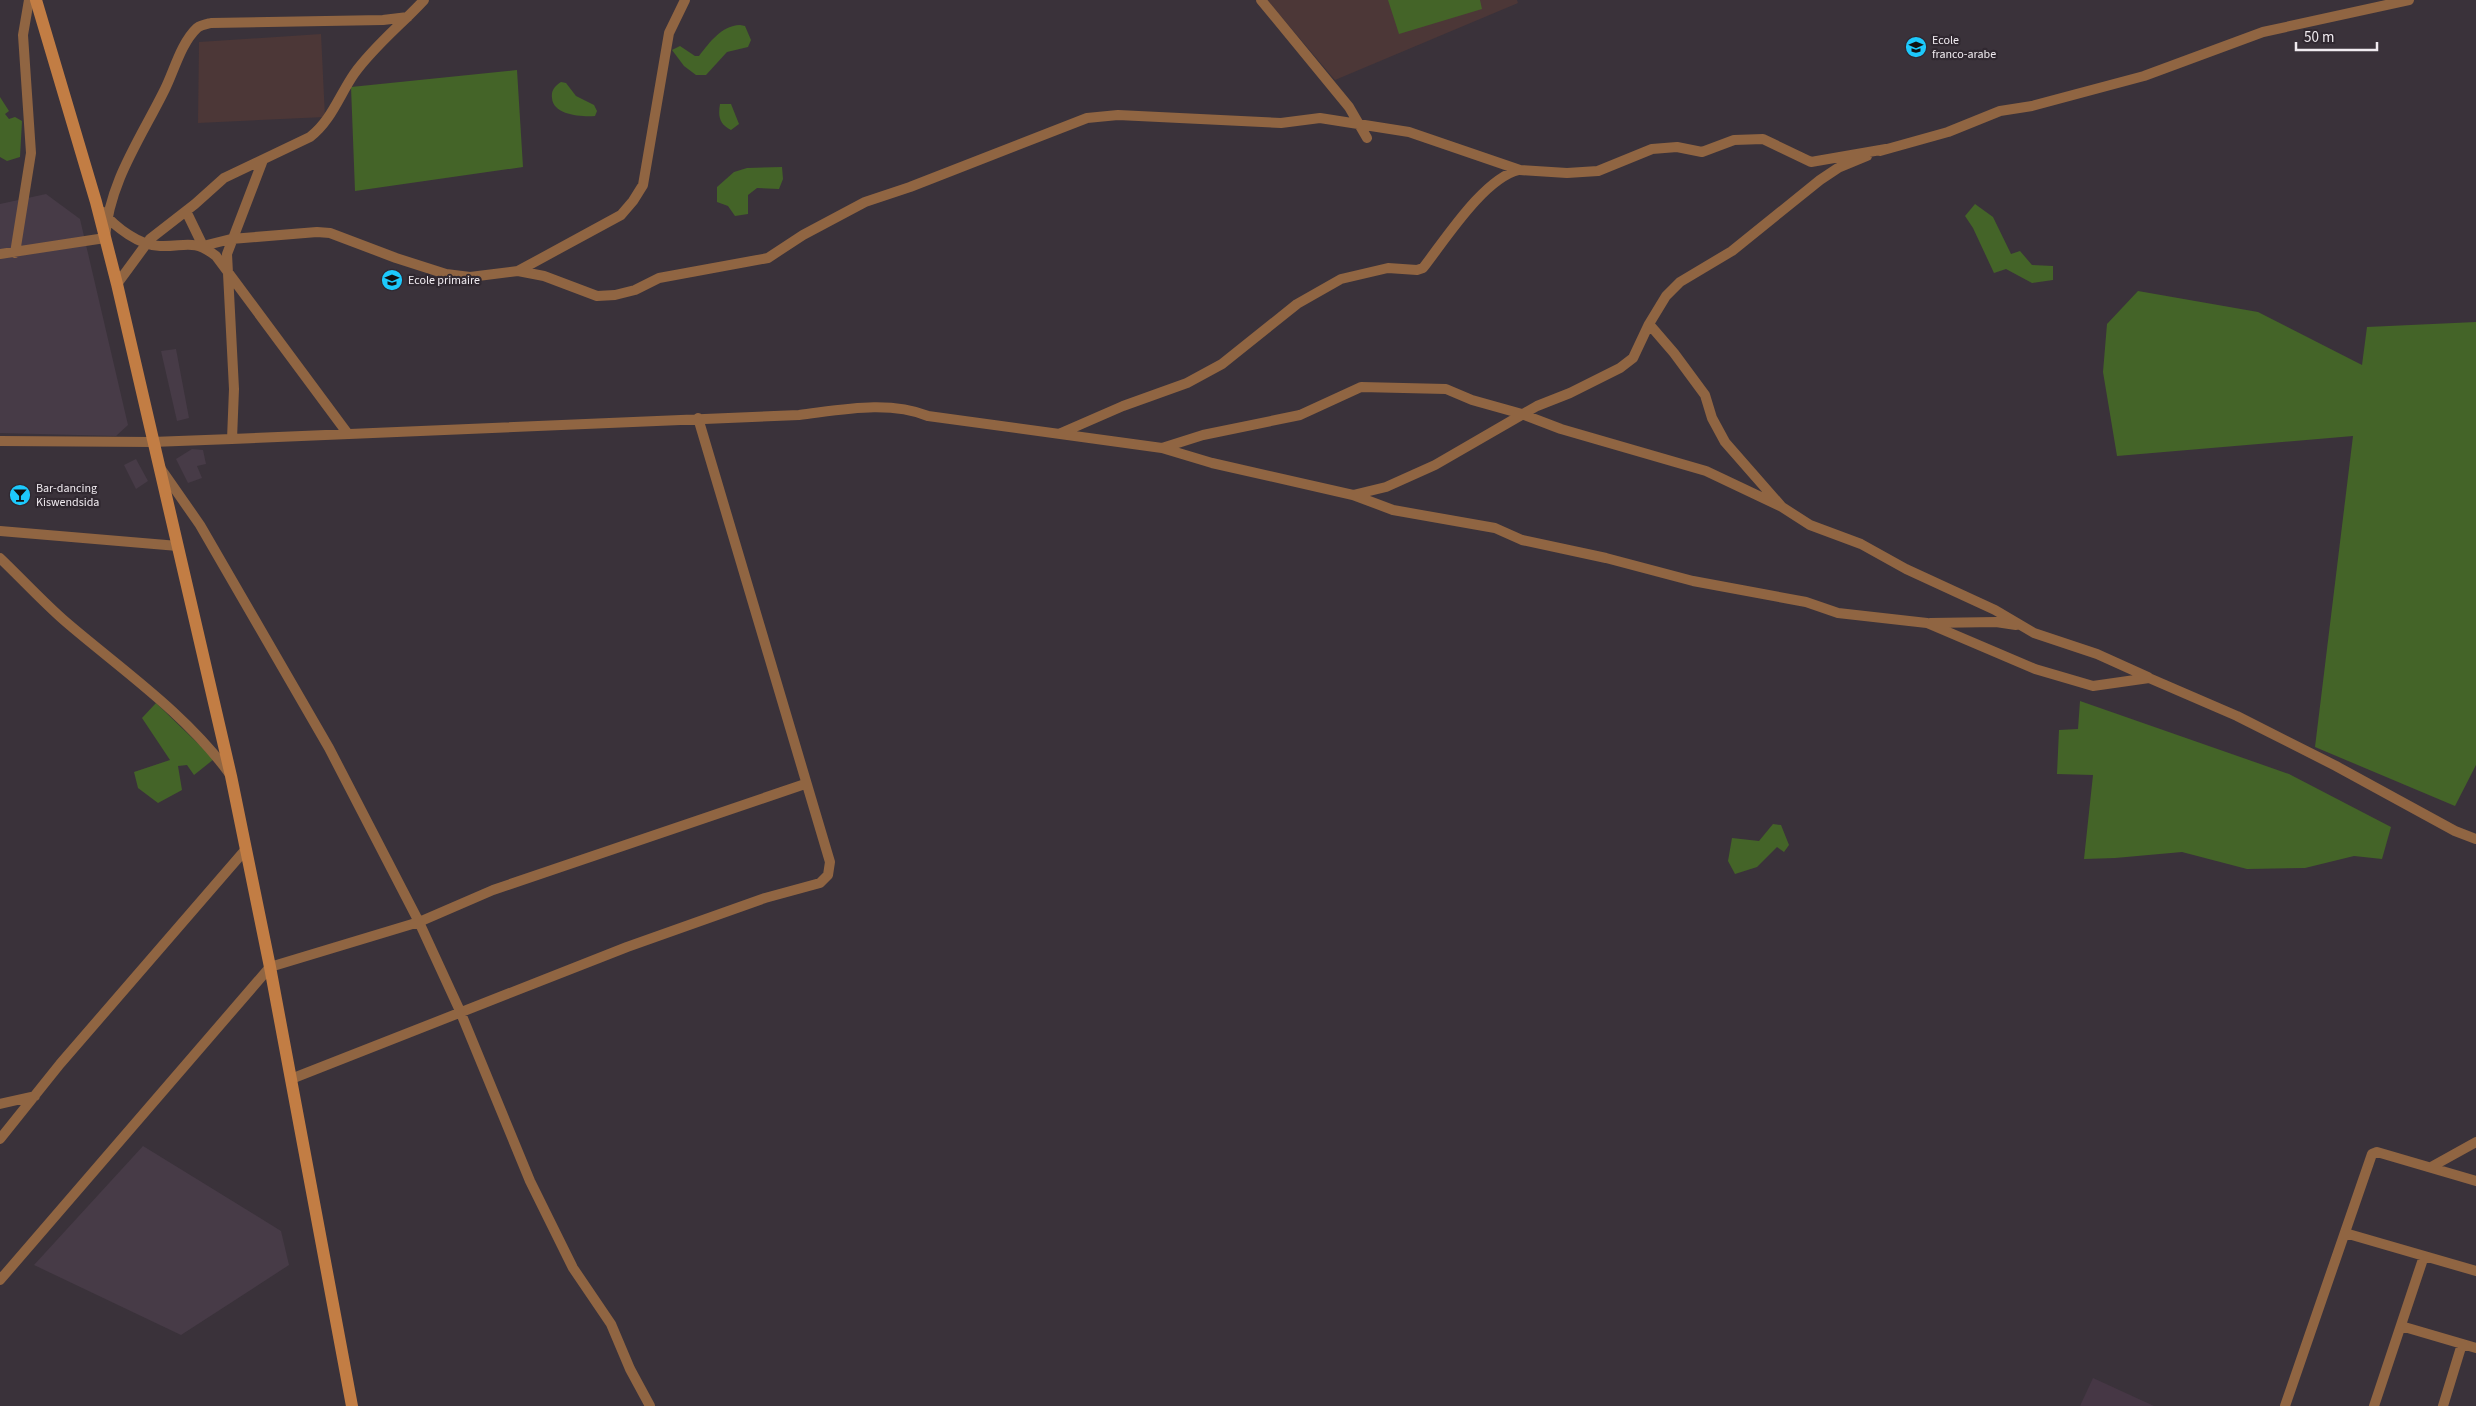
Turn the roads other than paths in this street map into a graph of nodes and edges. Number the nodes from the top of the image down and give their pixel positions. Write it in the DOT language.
graph roads {
  1 [pos="29,0"];
  2 [pos="36,0"];
  3 [pos="424,0"];
  4 [pos="685,0"];
  5 [pos="1262,0"];
  6 [pos="2409,0"];
  7 [pos="408,17"];
  8 [pos="1358,124"];
  9 [pos="1367,138"];
  10 [pos="1886,148"];
  11 [pos="263,160"];
  12 [pos="1520,170"];
  13 [pos="96,202"];
  14 [pos="186,211"];
  15 [pos="106,216"];
  16 [pos="105,238"];
  17 [pos="231,239"];
  18 [pos="146,244"];
  19 [pos="203,246"];
  20 [pos="15,253"];
  21 [pos="0,254"];
  22 [pos="228,272"];
  23 [pos="518,272"];
  24 [pos="117,284"];
  25 [pos="1649,324"];
  26 [pos="1522,414"];
  27 [pos="698,418"];
  28 [pos="348,434"];
  29 [pos="1059,434"];
  30 [pos="232,439"];
  31 [pos="0,442"];
  32 [pos="152,442"];
  33 [pos="1162,448"];
  34 [pos="157,463"];
  35 [pos="1353,495"];
  36 [pos="1782,507"];
  37 [pos="0,531"];
  38 [pos="178,546"];
  39 [pos="0,558"];
  40 [pos="1927,623"];
  41 [pos="2022,626"];
  42 [pos="2149,678"];
  43 [pos="231,776"];
  44 [pos="805,784"];
  45 [pos="2476,838"];
  46 [pos="246,850"];
  47 [pos="419,922"];
  48 [pos="270,967"];
  49 [pos="460,1011"];
  50 [pos="291,1079"];
  51 [pos="35,1096"];
  52 [pos="0,1104"];
  53 [pos="0,1139"];
  54 [pos="2476,1142"];
  55 [pos="2431,1168"];
  56 [pos="2476,1181"];
  57 [pos="2345,1233"];
  58 [pos="2424,1256"];
  59 [pos="2476,1271"];
  60 [pos="0,1280"];
  61 [pos="2401,1326"];
  62 [pos="2462,1344"];
  63 [pos="2476,1348"];
  64 [pos="352,1406"];
  65 [pos="650,1406"];
  66 [pos="2285,1406"];
  67 [pos="2374,1406"];
  68 [pos="2443,1406"];
  1 -- 20 [label="street"];
  2 -- 13 [label="main road"];
  3 -- 7 [label="street"];
  4 -- 23 [label="street"];
  5 -- 8 [label="street"];
  6 -- 10 [label="street"];
  7 -- 11 [label="street"];
  7 -- 15 [label="street"];
  8 -- 9 [label="street"];
  8 -- 12 [label="street"];
  8 -- 23 [label="street"];
  10 -- 12 [label="street"];
  10 -- 25 [label="street"];
  11 -- 14 [label="street"];
  11 -- 17 [label="street"];
  12 -- 29 [label="street"];
  13 -- 15 [label="street"];
  13 -- 16 [label="main road"];
  14 -- 18 [label="street"];
  14 -- 19 [label="street"];
  15 -- 16 [label="street"];
  15 -- 18 [label="street"];
  16 -- 20 [label="street"];
  16 -- 24 [label="main road"];
  17 -- 19 [label="street"];
  17 -- 22 [label="street"];
  17 -- 23 [label="street"];
  18 -- 19 [label="street"];
  18 -- 24 [label="street"];
  19 -- 22 [label="street"];
  20 -- 21 [label="street"];
  22 -- 28 [label="street"];
  22 -- 30 [label="street"];
  24 -- 32 [label="main road"];
  25 -- 26 [label="street"];
  25 -- 36 [label="street"];
  26 -- 33 [label="street"];
  26 -- 35 [label="street"];
  26 -- 36 [label="street"];
  27 -- 28 [label="street"];
  27 -- 29 [label="street"];
  27 -- 44 [label="street"];
  28 -- 30 [label="street"];
  29 -- 33 [label="street"];
  30 -- 32 [label="street"];
  31 -- 32 [label="street"];
  32 -- 34 [label="main road"];
  33 -- 35 [label="street"];
  34 -- 38 [label="main road"];
  34 -- 47 [label="street"];
  35 -- 40 [label="street"];
  36 -- 41 [label="street"];
  37 -- 38 [label="street"];
  38 -- 43 [label="main road"];
  39 -- 43 [label="street"];
  40 -- 41 [label="street"];
  40 -- 42 [label="street"];
  41 -- 42 [label="street"];
  42 -- 45 [label="street"];
  43 -- 46 [label="main road"];
  44 -- 47 [label="street"];
  44 -- 49 [label="street"];
  46 -- 48 [label="main road"];
  46 -- 51 [label="street"];
  47 -- 48 [label="street"];
  47 -- 49 [label="street"];
  48 -- 50 [label="main road"];
  48 -- 60 [label="street"];
  49 -- 50 [label="street"];
  49 -- 65 [label="street"];
  50 -- 64 [label="main road"];
  51 -- 52 [label="street"];
  51 -- 53 [label="street"];
  54 -- 55 [label="street"];
  55 -- 56 [label="street"];
  55 -- 57 [label="street"];
  57 -- 58 [label="street"];
  57 -- 66 [label="street"];
  58 -- 59 [label="street"];
  58 -- 61 [label="street"];
  61 -- 62 [label="street"];
  61 -- 67 [label="street"];
  62 -- 63 [label="street"];
  62 -- 68 [label="street"];
}
